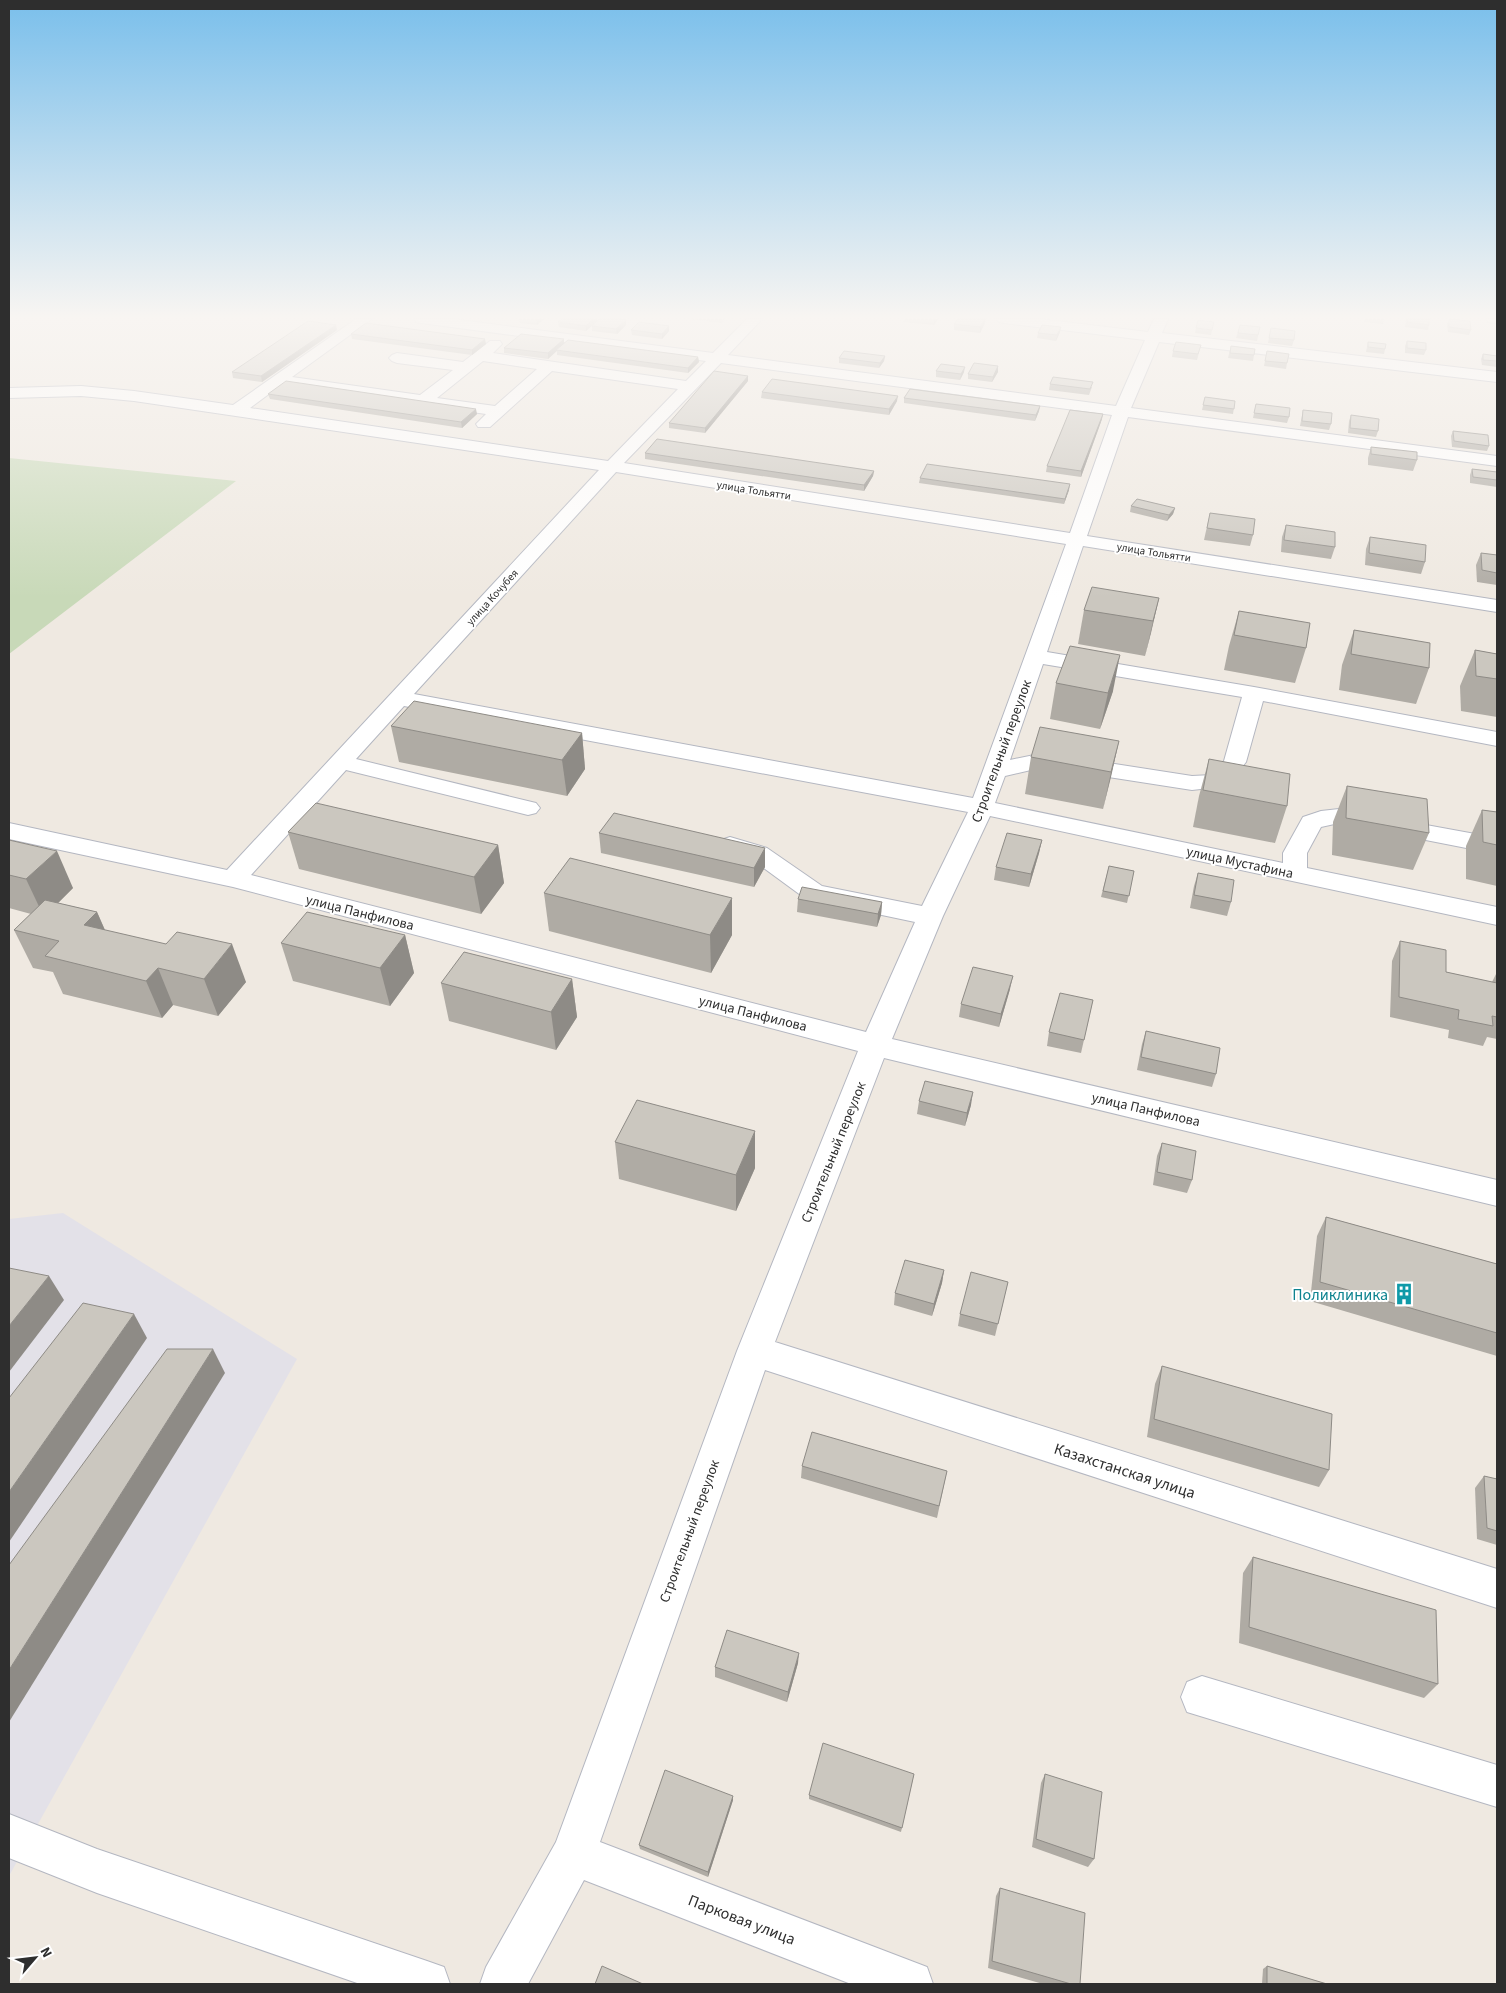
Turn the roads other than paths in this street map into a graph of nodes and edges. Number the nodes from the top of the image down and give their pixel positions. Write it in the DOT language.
graph roads {
  1 [pos="242,412"];
  2 [pos="497,412"];
  3 [pos="665,412"];
  4 [pos="1122,412"];
  5 [pos="1129,412"];
  6 [pos="462,443"];
  7 [pos="1497,462"];
  8 [pos="610,468"];
  9 [pos="1076,540"];
  10 [pos="1497,606"];
  11 [pos="1035,656"];
  12 [pos="1254,693"];
  13 [pos="399,698"];
  14 [pos="1497,739"];
  15 [pos="341,762"];
  16 [pos="995,770"];
  17 [pos="982,807"];
  18 [pos="528,808"];
  19 [pos="9,831"];
  20 [pos="705,839"];
  21 [pos="1497,846"];
  22 [pos="1295,873"];
  23 [pos="233,879"];
  24 [pos="930,916"];
  25 [pos="1497,916"];
  26 [pos="875,1045"];
  27 [pos="1497,1193"];
  28 [pos="754,1351"];
  29 [pos="1497,1589"];
  30 [pos="1202,1697"];
  31 [pos="1497,1786"];
  32 [pos="9,1836"];
  33 [pos="574,1854"];
  34 [pos="428,1984"];
  35 [pos="503,1984"];
  36 [pos="910,1984"];
  1 -- 6 [label="street, улица Тольятти"];
  2 -- 6 [label="street"];
  3 -- 8 [label="street, улица Кочубея"];
  4 -- 9 [label="street, Строительный переулок"];
  5 -- 7 [label="street"];
  6 -- 8 [label="street, улица Тольятти"];
  8 -- 9 [label="street, улица Тольятти"];
  8 -- 13 [label="street, улица Кочубея"];
  9 -- 10 [label="street, улица Тольятти"];
  9 -- 11 [label="street, Строительный переулок"];
  11 -- 12 [label="street"];
  11 -- 16 [label="street, Строительный переулок"];
  12 -- 14 [label="street"];
  12 -- 16 [label="street"];
  13 -- 15 [label="street, улица Кочубея"];
  13 -- 17 [label="street, улица Мустафина"];
  15 -- 18 [label="street"];
  15 -- 23 [label="street, улица Кочубея"];
  16 -- 17 [label="street, Строительный переулок"];
  17 -- 22 [label="street, улица Мустафина"];
  17 -- 24 [label="street, Строительный переулок"];
  19 -- 23 [label="street, улица Панфилова"];
  20 -- 24 [label="street"];
  21 -- 22 [label="street"];
  22 -- 25 [label="street, улица Мустафина"];
  23 -- 26 [label="street, улица Панфилова"];
  24 -- 26 [label="street, Строительный переулок"];
  26 -- 27 [label="street, улица Панфилова"];
  26 -- 28 [label="street, Строительный переулок"];
  28 -- 29 [label="street, Казахстанская улица"];
  28 -- 33 [label="street, Строительный переулок"];
  30 -- 31 [label="street"];
  32 -- 34 [label="street"];
  33 -- 35 [label="street, Строительный переулок"];
  33 -- 36 [label="street, Парковая улица"];
}
